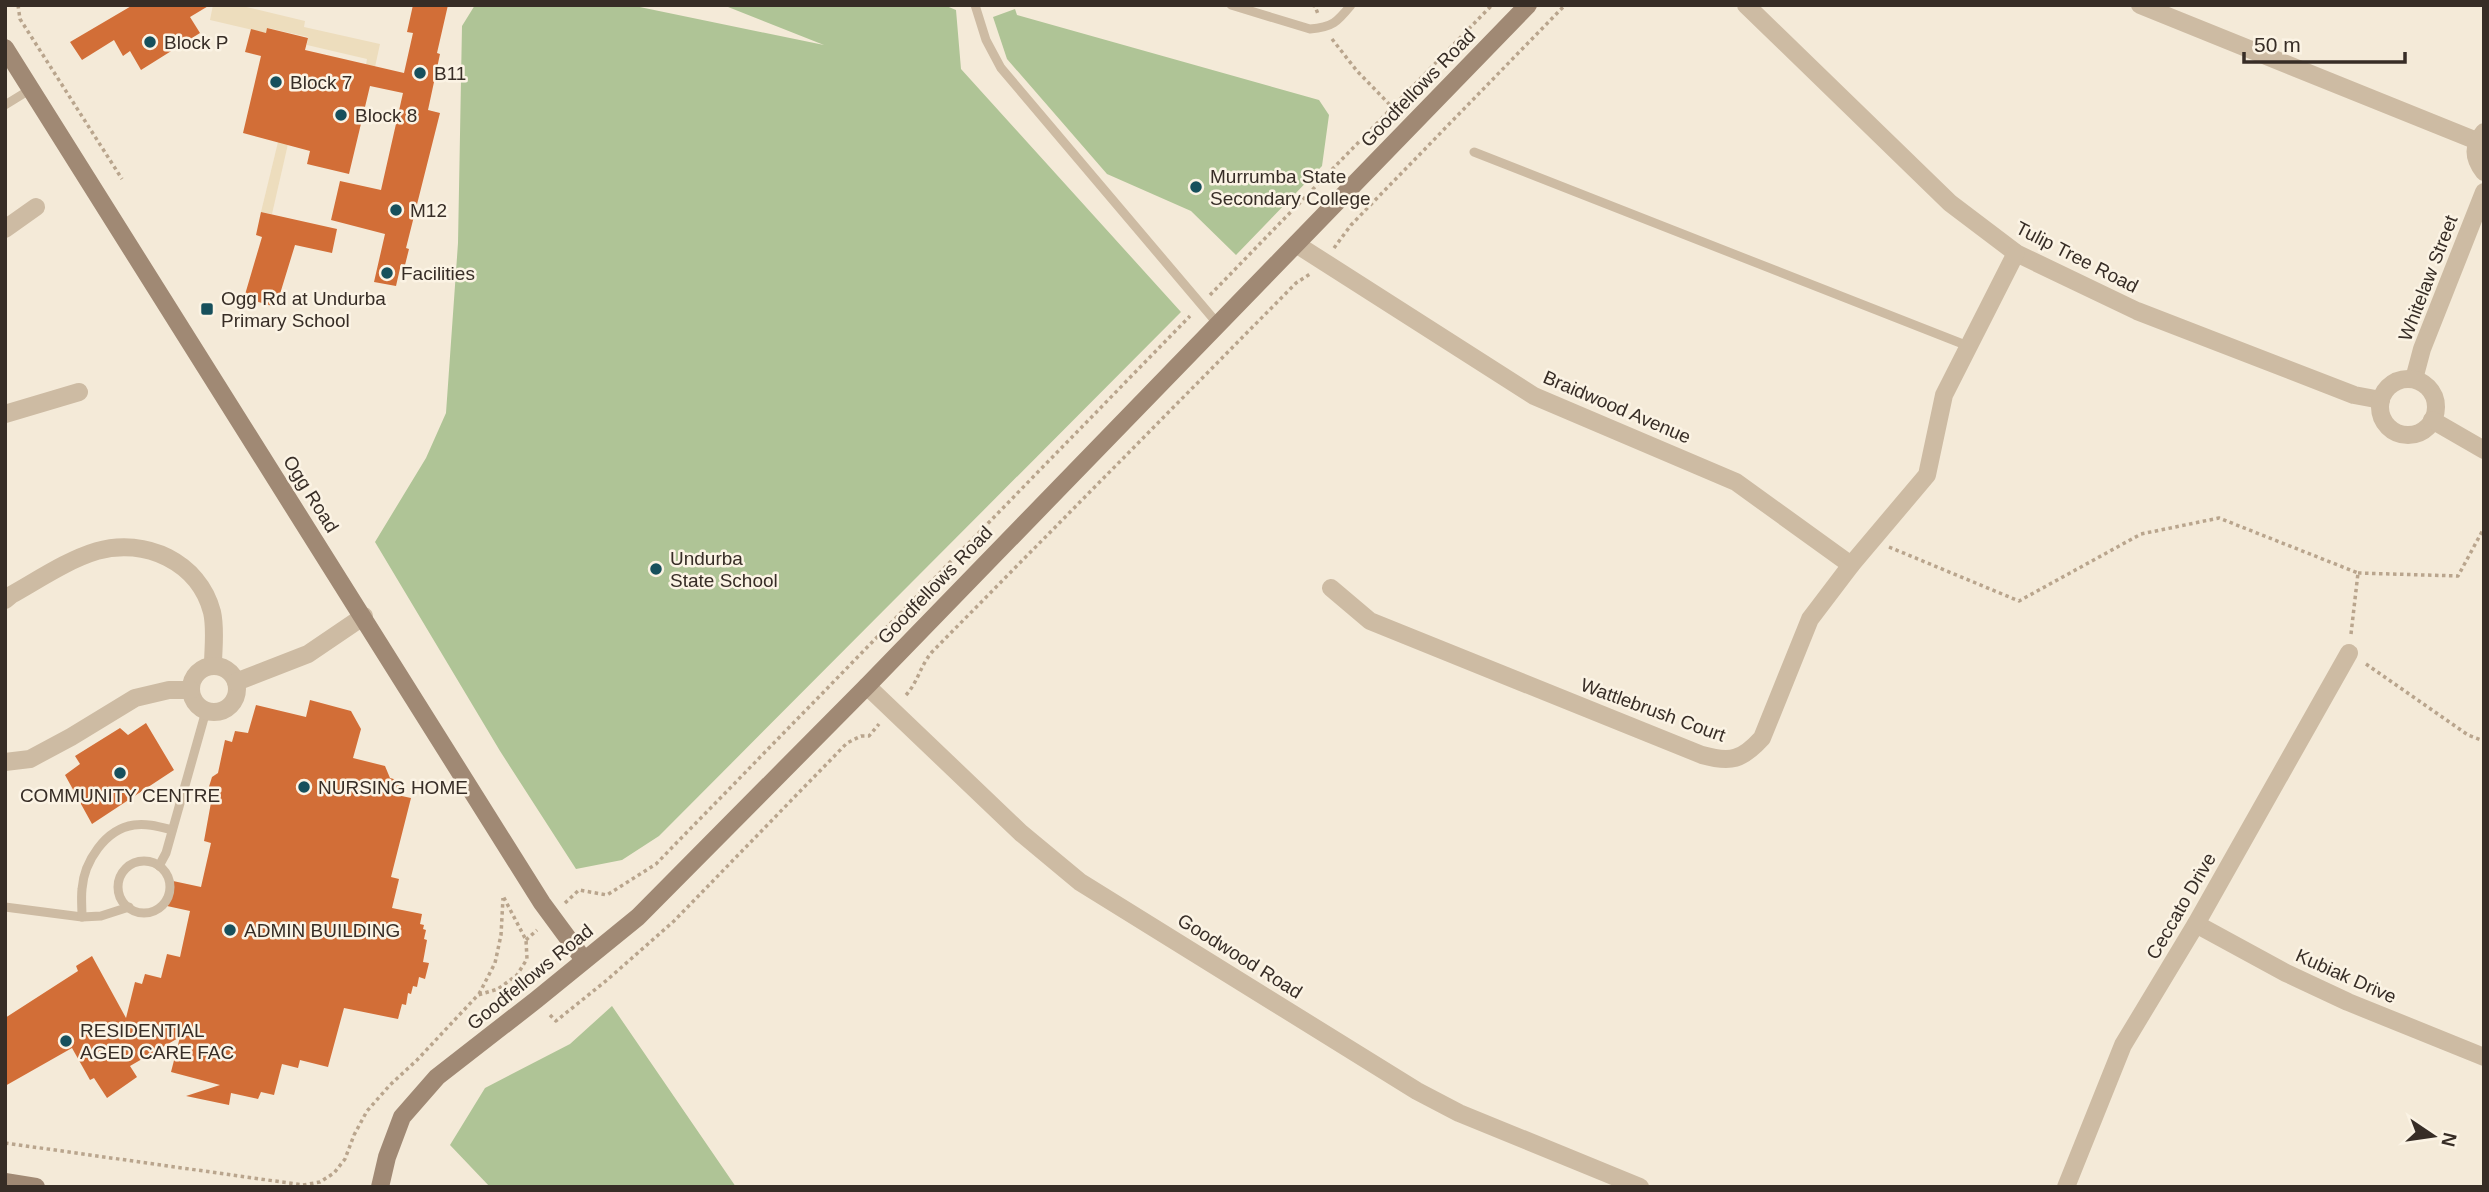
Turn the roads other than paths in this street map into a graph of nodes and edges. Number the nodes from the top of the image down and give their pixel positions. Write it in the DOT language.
graph roads {
  1 [pos="975,5"];
  2 [pos="1231,5"];
  3 [pos="1351,5"];
  4 [pos="1527,5"];
  5 [pos="1746,5"];
  6 [pos="2140,5"];
  7 [pos="5,48"];
  8 [pos="31,89"];
  9 [pos="5,105"];
  10 [pos="2480,137"];
  11 [pos="1474,152"];
  12 [pos="2484,172"];
  13 [pos="2484,192"];
  14 [pos="36,207"];
  15 [pos="5,229"];
  16 [pos="1296,244"];
  17 [pos="2016,253"];
  18 [pos="1217,323"];
  19 [pos="1968,346"];
  20 [pos="2414,379"];
  21 [pos="79,392"];
  22 [pos="2381,400"];
  23 [pos="5,414"];
  24 [pos="2432,420"];
  25 [pos="2484,450"];
  26 [pos="1850,565"];
  27 [pos="1331,588"];
  28 [pos="7,594"];
  29 [pos="364,616"];
  30 [pos="2349,653"];
  31 [pos="214,666"];
  32 [pos="236,682"];
  33 [pos="867,686"];
  34 [pos="191,690"];
  35 [pos="206,711"];
  36 [pos="5,762"];
  37 [pos="172,830"];
  38 [pos="159,866"];
  39 [pos="5,907"];
  40 [pos="129,908"];
  41 [pos="82,917"];
  42 [pos="2196,924"];
  43 [pos="584,960"];
  44 [pos="2484,1057"];
  45 [pos="5,1182"];
  46 [pos="36,1187"];
  47 [pos="380,1187"];
  48 [pos="1640,1187"];
  49 [pos="2066,1187"];
  1 -- 18 [label="lane"];
  2 -- 3 [label="lane"];
  4 -- 16 [label="street, Goodfellows Road"];
  5 -- 17 [label="street, Tulip Tree Road"];
  6 -- 10 [label="street"];
  7 -- 8 [label="street, Ogg Road"];
  8 -- 9 [label="lane"];
  8 -- 29 [label="street, Ogg Road"];
  10 -- 12 [label="street"];
  11 -- 19 [label="lane"];
  13 -- 20 [label="street, Whitelaw Street"];
  14 -- 15 [label="street"];
  16 -- 18 [label="street, Goodfellows Road"];
  16 -- 26 [label="street, Braidwood Avenue"];
  17 -- 19 [label="street, Wattlebrush Court"];
  17 -- 22 [label="street, Tulip Tree Road"];
  18 -- 33 [label="street, Goodfellows Road"];
  19 -- 26 [label="street, Wattlebrush Court"];
  20 -- 22 [label="street"];
  20 -- 24 [label="street"];
  21 -- 23 [label="street"];
  22 -- 24 [label="street"];
  24 -- 25 [label="street"];
  26 -- 27 [label="street, Wattlebrush Court"];
  28 -- 31 [label="street"];
  29 -- 32 [label="street"];
  29 -- 43 [label="street, Ogg Road"];
  30 -- 42 [label="street, Ceccato Drive"];
  31 -- 32 [label="street"];
  31 -- 34 [label="street"];
  32 -- 35 [label="street"];
  33 -- 43 [label="street, Goodfellows Road"];
  33 -- 48 [label="street, Goodwood Road"];
  34 -- 35 [label="street"];
  34 -- 36 [label="street"];
  35 -- 37 [label="lane"];
  37 -- 38 [label="lane"];
  37 -- 41 [label="lane"];
  38 -- 40 [label="lane"];
  38 -- 40 [label="lane"];
  39 -- 41 [label="lane"];
  40 -- 41 [label="lane"];
  42 -- 44 [label="street, Kubiak Drive"];
  42 -- 49 [label="street, Ceccato Drive"];
  43 -- 47 [label="street, Goodfellows Road"];
  45 -- 46 [label="street"];
}
